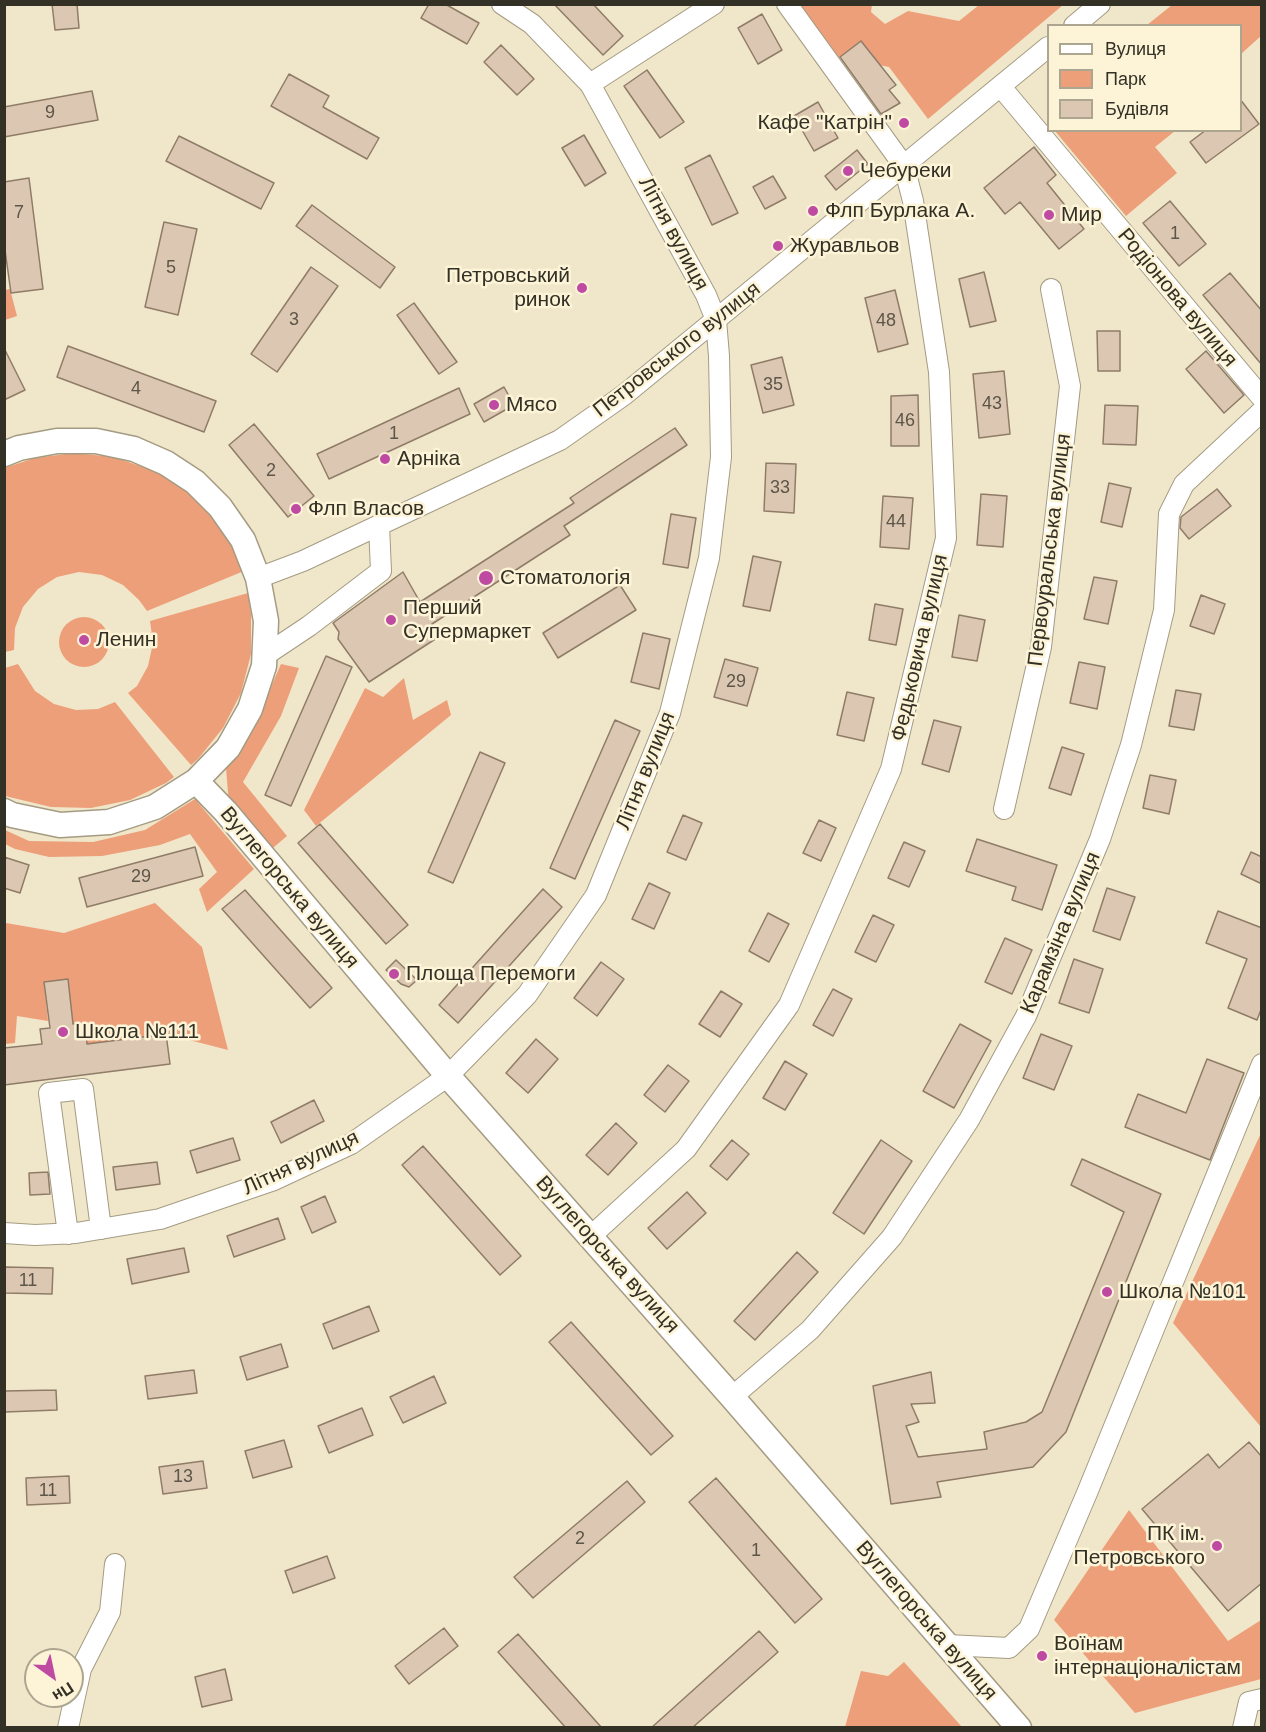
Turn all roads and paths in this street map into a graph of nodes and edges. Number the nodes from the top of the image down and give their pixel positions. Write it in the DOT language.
graph roads {
  1 [pos="502,4"];
  2 [pos="714,4"];
  3 [pos="787,4"];
  4 [pos="1100,4"];
  5 [pos="1076,24"];
  6 [pos="1047,48"];
  7 [pos="590,84"];
  8 [pos="1001,87"];
  9 [pos="904,166"];
  10 [pos="1051,289"];
  11 [pos="716,320"];
  12 [pos="1262,398"];
  13 [pos="1262,411"];
  14 [pos="4,454"];
  15 [pos="379,525"];
  16 [pos="258,578"];
  17 [pos="264,656"];
  18 [pos="196,781"];
  19 [pos="1004,809"];
  20 [pos="4,812"];
  21 [pos="1262,1064"];
  22 [pos="448,1076"];
  23 [pos="101,1229"];
  24 [pos="4,1233"];
  25 [pos="68,1234"];
  26 [pos="590,1237"];
  27 [pos="732,1396"];
  28 [pos="115,1564"];
  29 [pos="947,1645"];
  30 [pos="1262,1700"];
  31 [pos="68,1728"];
  32 [pos="1019,1728"];
  33 [pos="1243,1728"];
  1 -- 7 [label="street, Літня вулиця"];
  2 -- 7 [label="street"];
  3 -- 9 [label="street, Федьковича вулиця"];
  4 -- 5 [label="street"];
  6 -- 8 [label="street, Петровського вулиця"];
  7 -- 11 [label="street, Літня вулиця"];
  8 -- 9 [label="street, Петровського вулиця"];
  8 -- 12 [label="street, Родіонова вулиця"];
  9 -- 11 [label="street, Петровського вулиця"];
  9 -- 26 [label="street, Федьковича вулиця"];
  10 -- 19 [label="street, Первоуральська вулиця"];
  11 -- 15 [label="street, Петровського вулиця"];
  11 -- 22 [label="street, Літня вулиця"];
  13 -- 27 [label="street, Карамзіна вулиця"];
  14 -- 16 [label="main road"];
  15 -- 16 [label="street, Петровського вулиця"];
  15 -- 17 [label="street"];
  16 -- 17 [label="main road"];
  17 -- 18 [label="main road"];
  18 -- 20 [label="main road"];
  18 -- 22 [label="main road, Вуглегорська вулиця"];
  21 -- 29 [label="street"];
  22 -- 23 [label="street, Літня вулиця"];
  22 -- 26 [label="main road, Вуглегорська вулиця"];
  23 -- 25 [label="street, Літня вулиця"];
  23 -- 25 [label="street"];
  24 -- 25 [label="street, Літня вулиця"];
  26 -- 27 [label="main road, Вуглегорська вулиця"];
  27 -- 29 [label="main road, Вуглегорська вулиця"];
  28 -- 31 [label="street"];
  29 -- 32 [label="main road, Вуглегорська вулиця"];
  30 -- 33 [label="street"];
}
